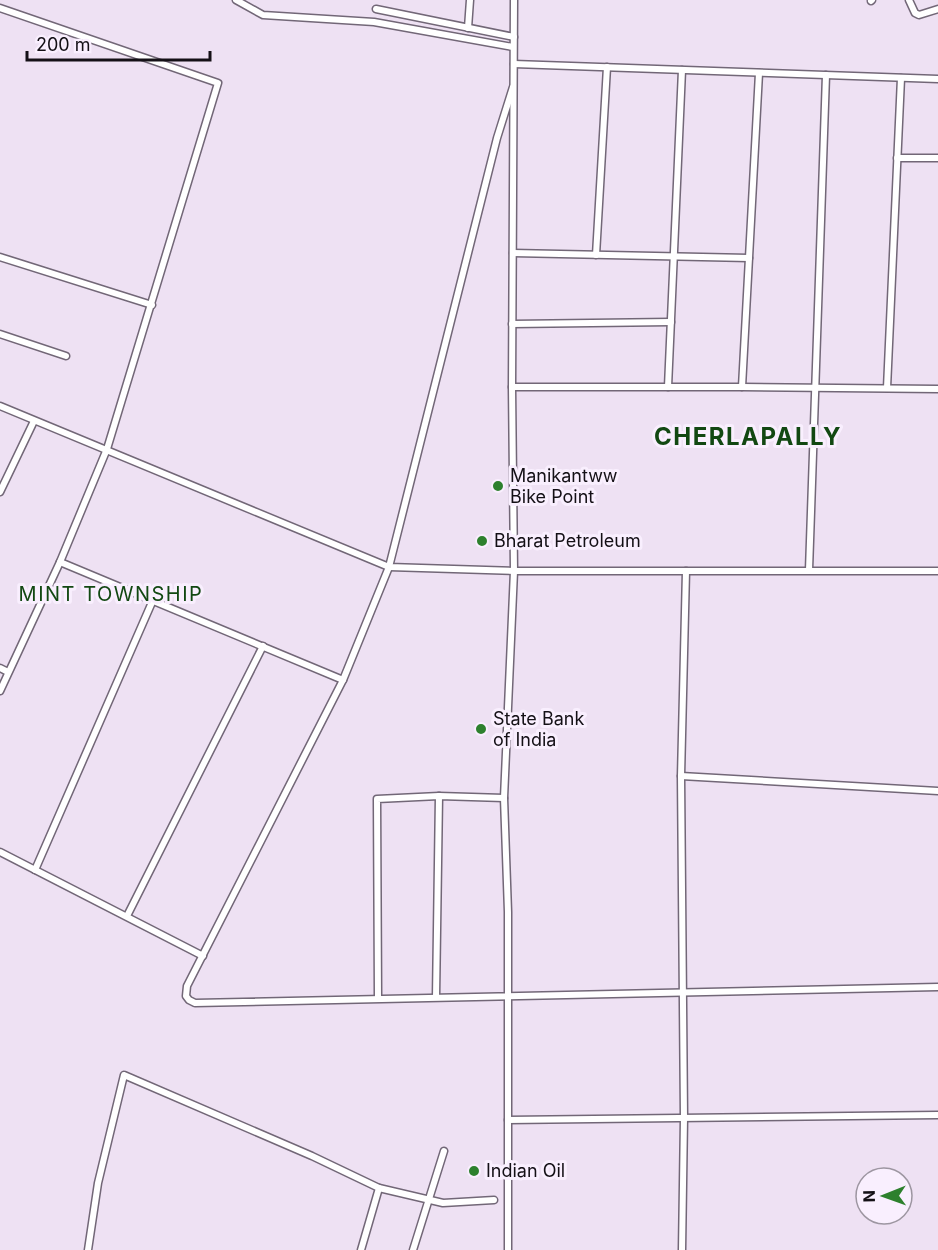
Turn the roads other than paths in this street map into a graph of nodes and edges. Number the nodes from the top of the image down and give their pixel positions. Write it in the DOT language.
graph roads {
  1 [pos="236,0"];
  2 [pos="470,0"];
  3 [pos="514,0"];
  4 [pos="909,0"];
  5 [pos="0,8"];
  6 [pos="376,9"];
  7 [pos="938,9"];
  8 [pos="468,28"];
  9 [pos="514,38"];
  10 [pos="513,47"];
  11 [pos="514,64"];
  12 [pos="607,67"];
  13 [pos="682,70"];
  14 [pos="759,73"];
  15 [pos="826,75"];
  16 [pos="901,78"];
  17 [pos="938,79"];
  18 [pos="513,87"];
  19 [pos="897,158"];
  20 [pos="938,158"];
  21 [pos="513,253"];
  22 [pos="596,255"];
  23 [pos="674,256"];
  24 [pos="0,257"];
  25 [pos="749,258"];
  26 [pos="152,305"];
  27 [pos="671,322"];
  28 [pos="512,324"];
  29 [pos="0,334"];
  30 [pos="66,356"];
  31 [pos="512,387"];
  32 [pos="668,387"];
  33 [pos="742,387"];
  34 [pos="815,387"];
  35 [pos="887,387"];
  36 [pos="938,389"];
  37 [pos="0,406"];
  38 [pos="34,421"];
  39 [pos="107,449"];
  40 [pos="0,492"];
  41 [pos="60,562"];
  42 [pos="389,567"];
  43 [pos="809,570"];
  44 [pos="514,571"];
  45 [pos="686,571"];
  46 [pos="938,571"];
  47 [pos="153,600"];
  48 [pos="263,646"];
  49 [pos="0,668"];
  50 [pos="8,672"];
  51 [pos="343,680"];
  52 [pos="0,691"];
  53 [pos="681,776"];
  54 [pos="938,791"];
  55 [pos="439,796"];
  56 [pos="504,798"];
  57 [pos="0,852"];
  58 [pos="35,870"];
  59 [pos="127,916"];
  60 [pos="203,956"];
  61 [pos="938,987"];
  62 [pos="683,992"];
  63 [pos="508,996"];
  64 [pos="436,997"];
  65 [pos="378,998"];
  66 [pos="938,1115"];
  67 [pos="684,1118"];
  68 [pos="508,1120"];
  69 [pos="444,1151"];
  70 [pos="379,1188"];
  71 [pos="428,1199"];
  72 [pos="494,1200"];
  73 [pos="88,1250"];
  74 [pos="361,1250"];
  75 [pos="413,1250"];
  76 [pos="508,1250"];
  77 [pos="682,1250"];
  1 -- 10 [label="street"];
  2 -- 8 [label="street"];
  3 -- 9 [label="street"];
  4 -- 7 [label="street"];
  5 -- 26 [label="street"];
  6 -- 8 [label="street"];
  8 -- 9 [label="street"];
  9 -- 10 [label="street"];
  10 -- 11 [label="street"];
  11 -- 12 [label="street"];
  11 -- 18 [label="street"];
  12 -- 13 [label="street"];
  12 -- 22 [label="street"];
  13 -- 14 [label="street"];
  13 -- 23 [label="street"];
  14 -- 15 [label="street"];
  14 -- 25 [label="street"];
  15 -- 16 [label="street"];
  15 -- 34 [label="street"];
  16 -- 17 [label="street"];
  16 -- 19 [label="street"];
  18 -- 21 [label="street"];
  18 -- 42 [label="street"];
  19 -- 20 [label="street"];
  19 -- 35 [label="street"];
  21 -- 22 [label="street"];
  21 -- 28 [label="street"];
  22 -- 23 [label="street"];
  23 -- 25 [label="street"];
  23 -- 27 [label="street"];
  24 -- 26 [label="street"];
  25 -- 33 [label="street"];
  26 -- 39 [label="street"];
  27 -- 28 [label="street"];
  27 -- 32 [label="street"];
  28 -- 31 [label="street"];
  29 -- 30 [label="street"];
  31 -- 32 [label="street"];
  31 -- 44 [label="street"];
  32 -- 33 [label="street"];
  33 -- 34 [label="street"];
  34 -- 35 [label="street"];
  34 -- 43 [label="street"];
  35 -- 36 [label="street"];
  37 -- 38 [label="street"];
  38 -- 39 [label="street"];
  38 -- 40 [label="street"];
  39 -- 41 [label="street"];
  39 -- 42 [label="street"];
  41 -- 47 [label="street"];
  41 -- 50 [label="street"];
  42 -- 44 [label="street"];
  42 -- 51 [label="street"];
  43 -- 45 [label="street"];
  43 -- 46 [label="street"];
  44 -- 45 [label="street"];
  44 -- 56 [label="street"];
  45 -- 53 [label="street"];
  47 -- 48 [label="street"];
  47 -- 58 [label="street"];
  48 -- 51 [label="street"];
  48 -- 59 [label="street"];
  49 -- 50 [label="street"];
  50 -- 52 [label="street"];
  51 -- 60 [label="street"];
  53 -- 54 [label="street"];
  53 -- 62 [label="street"];
  55 -- 56 [label="street"];
  55 -- 64 [label="street"];
  55 -- 65 [label="street"];
  56 -- 63 [label="street"];
  57 -- 58 [label="street"];
  58 -- 59 [label="street"];
  59 -- 60 [label="street"];
  60 -- 65 [label="street"];
  61 -- 62 [label="street"];
  62 -- 63 [label="street"];
  62 -- 67 [label="street"];
  63 -- 64 [label="street"];
  63 -- 68 [label="street"];
  64 -- 65 [label="street"];
  66 -- 67 [label="street"];
  67 -- 68 [label="street"];
  67 -- 77 [label="street"];
  68 -- 76 [label="street"];
  69 -- 71 [label="street"];
  70 -- 71 [label="street"];
  70 -- 73 [label="street"];
  70 -- 74 [label="street"];
  71 -- 72 [label="street"];
  71 -- 75 [label="street"];
}
